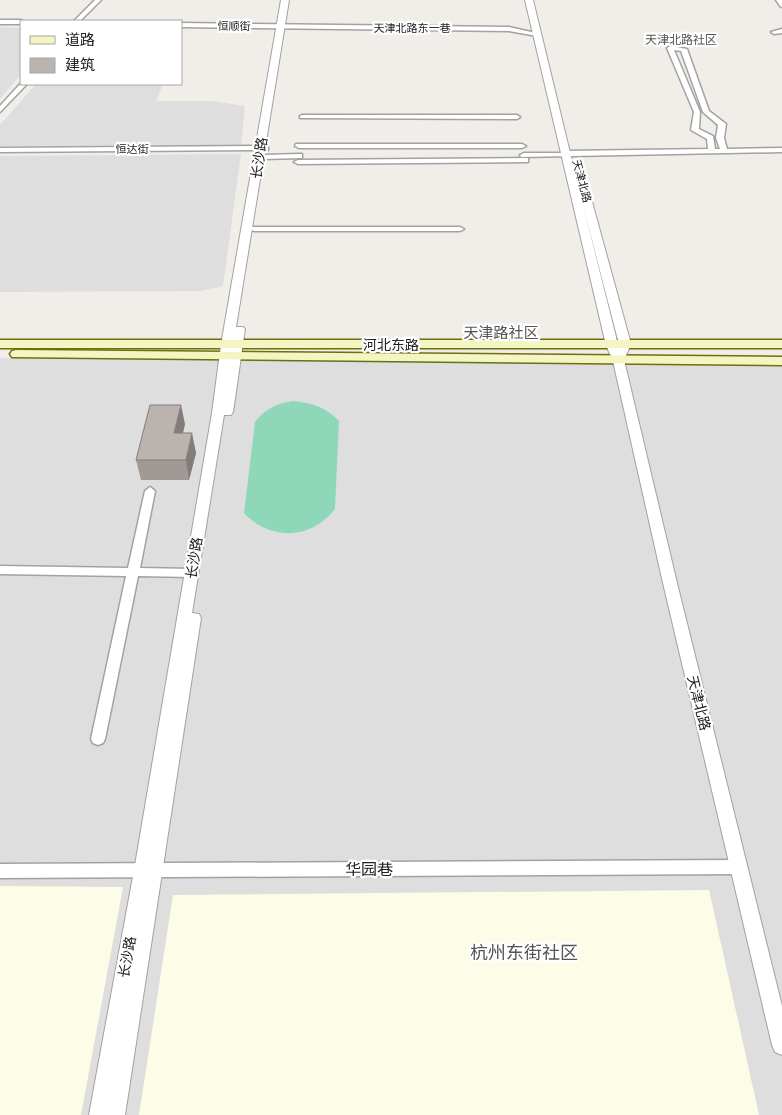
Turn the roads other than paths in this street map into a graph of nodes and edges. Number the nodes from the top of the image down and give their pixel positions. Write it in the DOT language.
graph roads {
  1 [pos="98,0"];
  2 [pos="285,0"];
  3 [pos="290,0"];
  4 [pos="529,0"];
  5 [pos="538,0"];
  6 [pos="779,0"];
  7 [pos="782,5"];
  8 [pos="78,20"];
  9 [pos="0,22"];
  10 [pos="20,22"];
  11 [pos="182,25"];
  12 [pos="283,27"];
  13 [pos="782,31"];
  14 [pos="774,32"];
  15 [pos="538,34"];
  16 [pos="23,85"];
  17 [pos="0,110"];
  18 [pos="302,117"];
  19 [pos="517,117"];
  20 [pos="300,146"];
  21 [pos="522,146"];
  22 [pos="0,150"];
  23 [pos="724,150"];
  24 [pos="782,150"];
  25 [pos="263,151"];
  26 [pos="712,151"];
  27 [pos="569,153"];
  28 [pos="254,229"];
  29 [pos="460,229"];
  30 [pos="0,344"];
  31 [pos="625,344"];
  32 [pos="782,344"];
  33 [pos="612,345"];
  34 [pos="231,351"];
  35 [pos="0,354"];
  36 [pos="619,361"];
  37 [pos="782,361"];
  38 [pos="150,491"];
  39 [pos="0,570"];
  40 [pos="133,572"];
  41 [pos="192,573"];
  42 [pos="98,739"];
  43 [pos="739,867"];
  44 [pos="0,871"];
  45 [pos="148,871"];
  46 [pos="782,1045"];
  47 [pos="99,1115"];
  48 [pos="115,1115"];
  1 -- 8 [label="street"];
  2 -- 12 [label="street, 长沙路"];
  3 -- 12 [label="street, 长沙路"];
  4 -- 15 [label="street, 天津北路"];
  5 -- 27 [label="street, 天津北路"];
  6 -- 7 [label="street"];
  9 -- 10 [label="street"];
  11 -- 12 [label="street, 恒顺街"];
  12 -- 15 [label="street, 天津北路东一巷"];
  12 -- 25 [label="street, 长沙路"];
  13 -- 14 [label="street"];
  15 -- 27 [label="street, 天津北路"];
  16 -- 17 [label="street"];
  18 -- 19 [label="street"];
  20 -- 21 [label="street"];
  22 -- 25 [label="street, 恒达街"];
  23 -- 24 [label="street, 恒达街"];
  23 -- 26 [label="street, 恒达街"];
  23 -- 26 [label="street"];
  25 -- 27 [label="street, 恒达街"];
  25 -- 28 [label="street, 长沙路"];
  25 -- 34 [label="street, 长沙路"];
  26 -- 27 [label="street, 恒达街"];
  27 -- 31 [label="street, 天津北路"];
  27 -- 33 [label="street, 天津北路"];
  28 -- 29 [label="street"];
  28 -- 34 [label="street, 长沙路"];
  30 -- 34 [label="main road, 河北东路"];
  31 -- 32 [label="main road, 河北东路"];
  31 -- 33 [label="main road, 河北东路"];
  31 -- 36 [label="street"];
  33 -- 34 [label="main road, 河北东路"];
  33 -- 36 [label="street, 天津北路"];
  34 -- 35 [label="main road"];
  34 -- 36 [label="main road"];
  34 -- 41 [label="street, 长沙路"];
  34 -- 45 [label="street, 长沙路"];
  36 -- 37 [label="main road"];
  36 -- 43 [label="street, 天津北路"];
  38 -- 40 [label="street"];
  39 -- 40 [label="street"];
  40 -- 41 [label="street"];
  40 -- 42 [label="street"];
  41 -- 45 [label="street, 长沙路"];
  43 -- 45 [label="street, 华园巷"];
  43 -- 46 [label="street, 天津北路"];
  44 -- 45 [label="street, 华园巷"];
  45 -- 47 [label="street, 长沙路"];
  45 -- 48 [label="street, 长沙路"];
}
